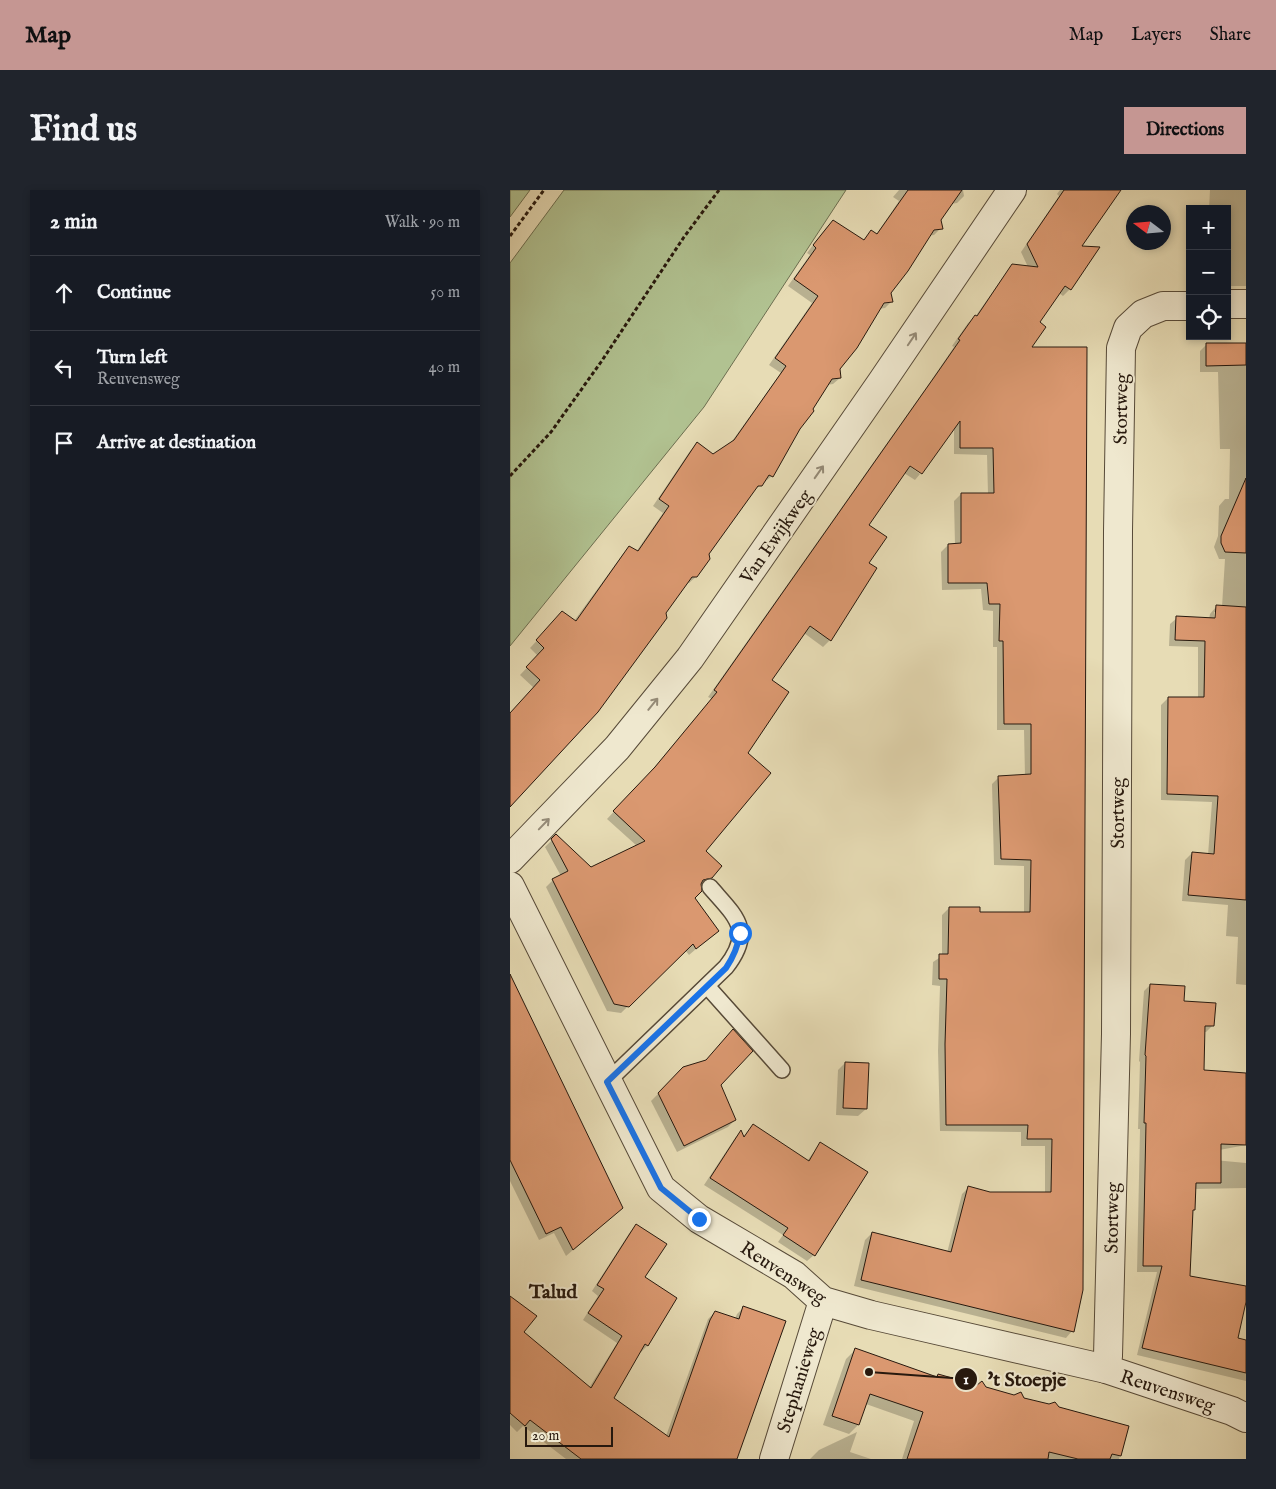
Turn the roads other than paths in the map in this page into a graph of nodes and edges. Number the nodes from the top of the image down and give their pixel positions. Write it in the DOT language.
graph roads {
  1 [pos="1012,190"];
  2 [pos="1231,304"];
  3 [pos="1246,304"];
  4 [pos="1186,306"];
  5 [pos="510,859"];
  6 [pos="510,886"];
  7 [pos="710,886"];
  8 [pos="707,986"];
  9 [pos="782,1070"];
  10 [pos="607,1082"];
  11 [pos="823,1301"];
  12 [pos="1106,1369"];
  13 [pos="1246,1418"];
  14 [pos="774,1459"];
  5 -- 1 [label="street, Van Ewijkweg, one-way"];
  2 -- 3 [label="street"];
  4 -- 12 [label="street, Stortweg"];
  6 -- 10 [label="street, Reuvensweg"];
  7 -- 8 [label="lane"];
  8 -- 9 [label="lane"];
  8 -- 10 [label="lane"];
  10 -- 11 [label="street, Reuvensweg"];
  11 -- 12 [label="street, Reuvensweg"];
  11 -- 14 [label="street, Stephanieweg"];
  12 -- 13 [label="street, Reuvensweg"];
}
